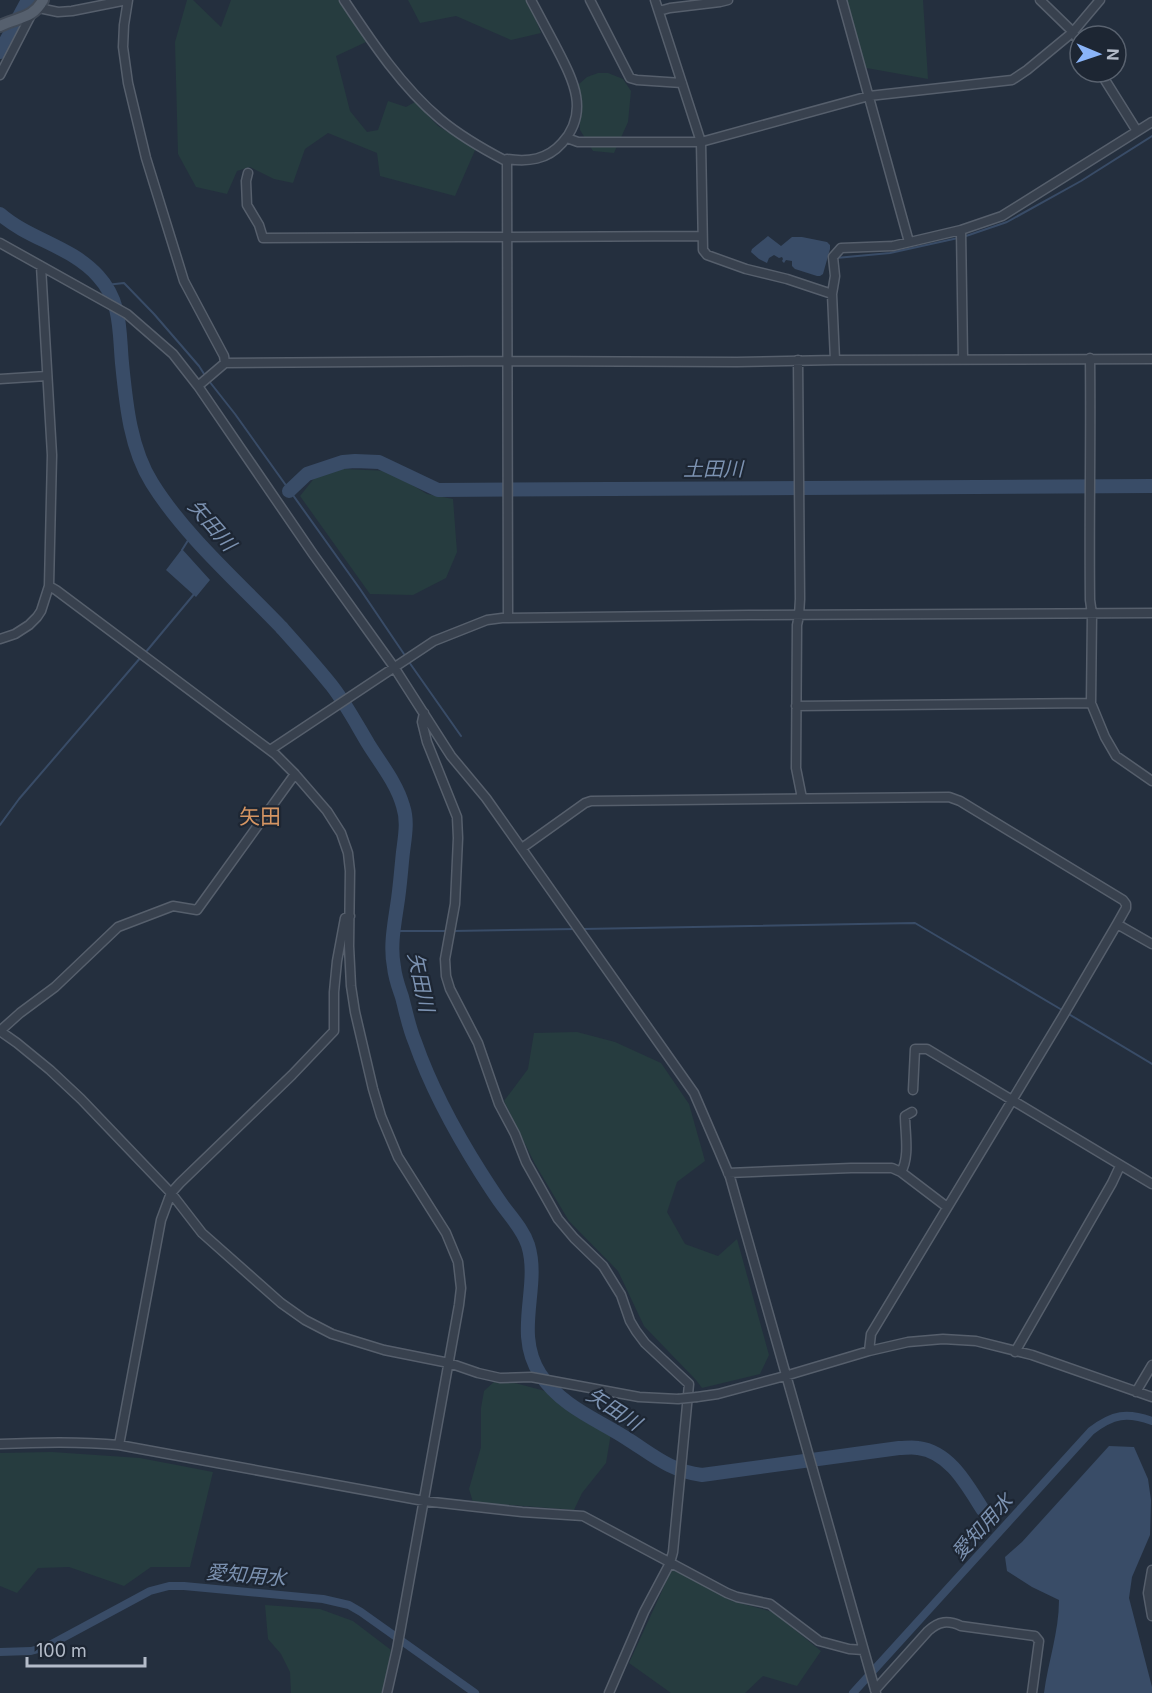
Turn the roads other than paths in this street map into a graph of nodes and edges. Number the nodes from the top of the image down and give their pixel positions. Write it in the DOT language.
graph roads {
  1 [pos="127,0"];
  2 [pos="344,0"];
  3 [pos="531,0"];
  4 [pos="590,0"];
  5 [pos="656,0"];
  6 [pos="728,0"];
  7 [pos="842,0"];
  8 [pos="1040,0"];
  9 [pos="1100,0"];
  10 [pos="37,8"];
  11 [pos="659,11"];
  12 [pos="4,24"];
  13 [pos="1080,24"];
  14 [pos="1068,27"];
  15 [pos="1068,36"];
  16 [pos="0,75"];
  17 [pos="681,82"];
  18 [pos="1108,84"];
  19 [pos="869,96"];
  20 [pos="1152,122"];
  21 [pos="1137,131"];
  22 [pos="567,138"];
  23 [pos="700,142"];
  24 [pos="507,159"];
  25 [pos="248,174"];
  26 [pos="961,230"];
  27 [pos="702,236"];
  28 [pos="506,237"];
  29 [pos="909,242"];
  30 [pos="0,243"];
  31 [pos="41,266"];
  32 [pos="832,294"];
  33 [pos="963,358"];
  34 [pos="1090,358"];
  35 [pos="1152,358"];
  36 [pos="798,360"];
  37 [pos="835,360"];
  38 [pos="507,361"];
  39 [pos="225,363"];
  40 [pos="47,376"];
  41 [pos="0,379"];
  42 [pos="198,386"];
  43 [pos="48,586"];
  44 [pos="1152,613"];
  45 [pos="1092,614"];
  46 [pos="800,615"];
  47 [pos="508,618"];
  48 [pos="0,639"];
  49 [pos="394,667"];
  50 [pos="1091,702"];
  51 [pos="796,706"];
  52 [pos="424,713"];
  53 [pos="270,750"];
  54 [pos="295,774"];
  55 [pos="1152,781"];
  56 [pos="802,798"];
  57 [pos="522,848"];
  58 [pos="351,915"];
  59 [pos="1117,924"];
  60 [pos="1152,944"];
  61 [pos="0,1031"];
  62 [pos="913,1090"];
  63 [pos="1012,1100"];
  64 [pos="912,1112"];
  65 [pos="1120,1166"];
  66 [pos="901,1172"];
  67 [pos="728,1173"];
  68 [pos="1152,1184"];
  69 [pos="171,1193"];
  70 [pos="947,1207"];
  71 [pos="869,1351"];
  72 [pos="1015,1352"];
  73 [pos="449,1363"];
  74 [pos="1152,1365"];
  75 [pos="785,1376"];
  76 [pos="1136,1392"];
  77 [pos="1152,1396"];
  78 [pos="0,1444"];
  79 [pos="119,1445"];
  80 [pos="424,1501"];
  81 [pos="670,1563"];
  82 [pos="1152,1570"];
  83 [pos="1152,1616"];
  84 [pos="863,1650"];
  85 [pos="874,1689"];
  86 [pos="387,1693"];
  87 [pos="609,1693"];
  88 [pos="1032,1693"];
  1 -- 10 [label="street"];
  1 -- 39 [label="street"];
  2 -- 24 [label="street"];
  3 -- 22 [label="street"];
  4 -- 17 [label="street"];
  5 -- 11 [label="street"];
  6 -- 11 [label="street"];
  7 -- 19 [label="street"];
  8 -- 14 [label="street"];
  9 -- 13 [label="street"];
  10 -- 12 [label="main road"];
  10 -- 16 [label="street"];
  11 -- 17 [label="street"];
  15 -- 19 [label="street"];
  17 -- 23 [label="street"];
  18 -- 21 [label="street"];
  19 -- 23 [label="street"];
  19 -- 29 [label="street"];
  20 -- 21 [label="street"];
  21 -- 26 [label="street"];
  22 -- 23 [label="street"];
  22 -- 24 [label="street"];
  23 -- 27 [label="street"];
  24 -- 28 [label="street"];
  25 -- 28 [label="street"];
  26 -- 29 [label="street"];
  26 -- 33 [label="street"];
  27 -- 28 [label="street"];
  27 -- 32 [label="street"];
  28 -- 38 [label="street"];
  29 -- 32 [label="street"];
  30 -- 31 [label="street"];
  31 -- 40 [label="street"];
  31 -- 42 [label="street"];
  32 -- 37 [label="street"];
  33 -- 34 [label="street"];
  33 -- 37 [label="street"];
  34 -- 35 [label="street"];
  34 -- 45 [label="street"];
  36 -- 37 [label="street"];
  36 -- 38 [label="street"];
  36 -- 46 [label="street"];
  38 -- 39 [label="street"];
  38 -- 47 [label="street"];
  39 -- 42 [label="street"];
  40 -- 41 [label="street"];
  40 -- 43 [label="street"];
  42 -- 49 [label="street"];
  43 -- 48 [label="street"];
  43 -- 53 [label="street"];
  44 -- 45 [label="street"];
  45 -- 46 [label="street"];
  45 -- 50 [label="street"];
  46 -- 47 [label="street"];
  46 -- 51 [label="street"];
  47 -- 49 [label="street"];
  49 -- 52 [label="street"];
  49 -- 53 [label="street"];
  50 -- 51 [label="street"];
  50 -- 55 [label="street"];
  51 -- 56 [label="street"];
  52 -- 57 [label="street"];
  52 -- 81 [label="street"];
  53 -- 54 [label="street"];
  54 -- 58 [label="street"];
  54 -- 61 [label="street"];
  56 -- 57 [label="street"];
  56 -- 59 [label="street"];
  57 -- 67 [label="street"];
  58 -- 69 [label="street"];
  58 -- 73 [label="street"];
  59 -- 60 [label="street"];
  59 -- 63 [label="street"];
  61 -- 69 [label="street"];
  62 -- 63 [label="street"];
  63 -- 65 [label="street"];
  63 -- 70 [label="street"];
  64 -- 66 [label="street"];
  65 -- 68 [label="street"];
  65 -- 72 [label="street"];
  66 -- 67 [label="street"];
  66 -- 70 [label="street"];
  67 -- 75 [label="street"];
  69 -- 73 [label="street"];
  69 -- 79 [label="street"];
  70 -- 71 [label="street"];
  71 -- 72 [label="street"];
  71 -- 75 [label="street"];
  72 -- 76 [label="street"];
  73 -- 75 [label="street, bridge"];
  73 -- 80 [label="street"];
  74 -- 76 [label="street"];
  75 -- 84 [label="street"];
  76 -- 77 [label="street"];
  78 -- 79 [label="street"];
  79 -- 80 [label="street"];
  80 -- 81 [label="street"];
  80 -- 86 [label="street"];
  81 -- 84 [label="street"];
  81 -- 87 [label="street"];
  82 -- 83 [label="street"];
  84 -- 85 [label="street"];
  85 -- 88 [label="street"];
}
